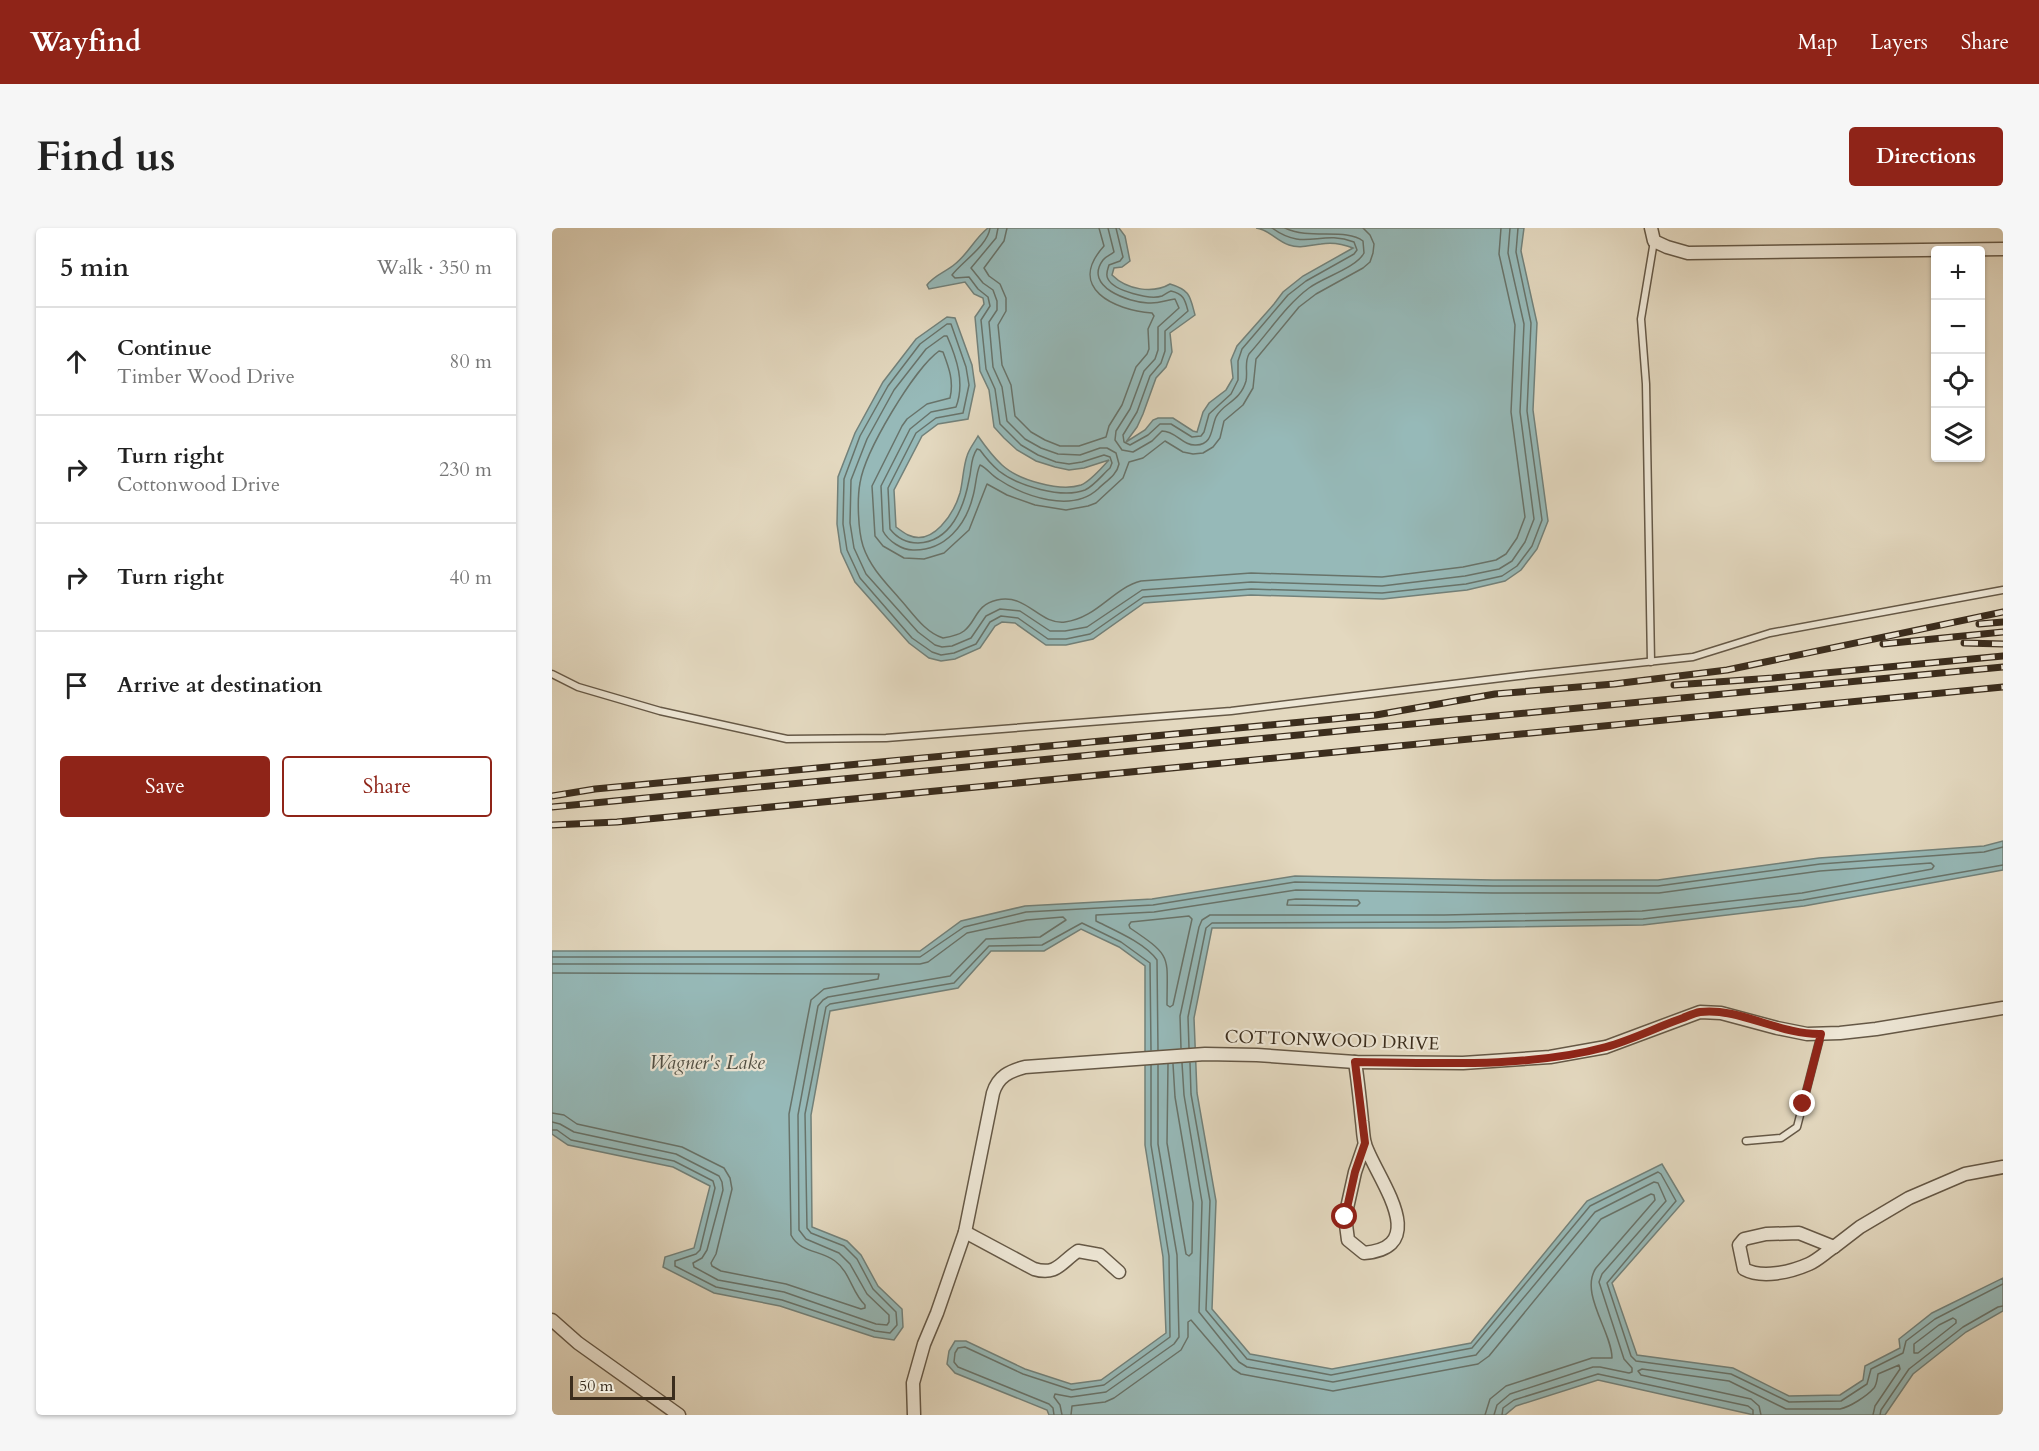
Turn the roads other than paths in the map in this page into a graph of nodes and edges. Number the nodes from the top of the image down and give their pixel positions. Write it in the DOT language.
graph roads {
  1 [pos="1652,234"];
  2 [pos="2003,249"];
  3 [pos="2003,590"];
  4 [pos="1651,662"];
  5 [pos="552,674"];
  6 [pos="2003,1008"];
  7 [pos="1821,1034"];
  8 [pos="1355,1062"];
  9 [pos="1746,1141"];
  10 [pos="1365,1143"];
  11 [pos="2003,1167"];
  12 [pos="965,1232"];
  13 [pos="1834,1247"];
  14 [pos="1119,1272"];
  15 [pos="552,1320"];
  16 [pos="679,1415"];
  17 [pos="914,1415"];
  1 -- 2 [label="street"];
  1 -- 4 [label="lane"];
  3 -- 4 [label="lane"];
  4 -- 5 [label="lane"];
  6 -- 7 [label="street, COTTONWOOD DRIVE"];
  7 -- 8 [label="street, COTTONWOOD DRIVE"];
  7 -- 9 [label="lane"];
  8 -- 10 [label="street"];
  8 -- 12 [label="street, COTTONWOOD DRIVE"];
  10 -- 10 [label="street"];
  11 -- 13 [label="street"];
  12 -- 14 [label="street"];
  12 -- 17 [label="street, COTTONWOOD DRIVE"];
  13 -- 13 [label="street"];
  15 -- 16 [label="street"];
}
